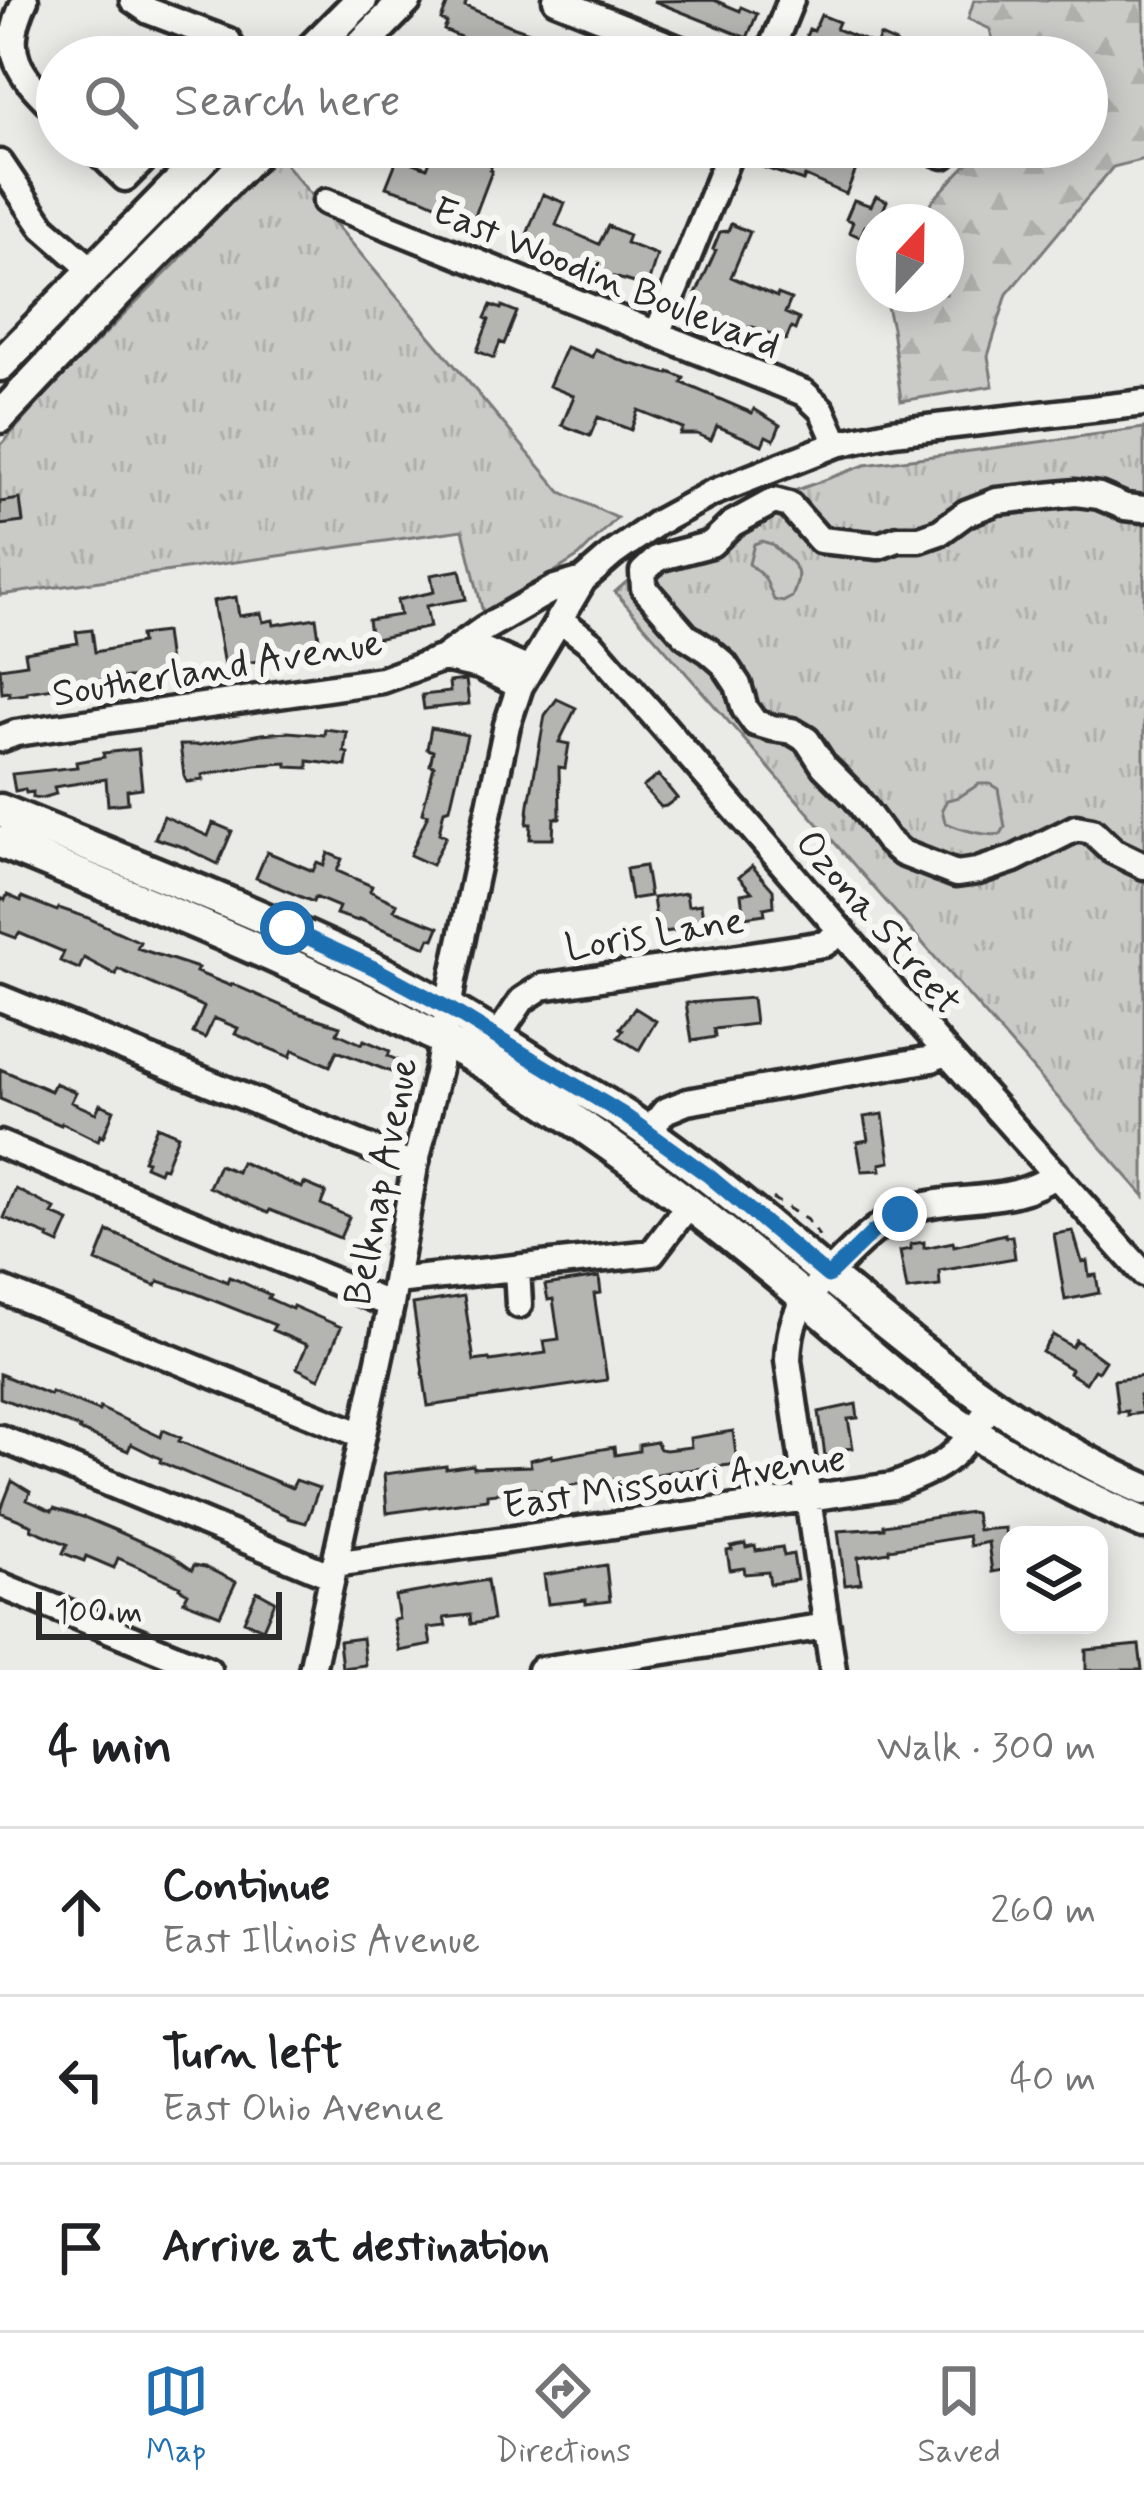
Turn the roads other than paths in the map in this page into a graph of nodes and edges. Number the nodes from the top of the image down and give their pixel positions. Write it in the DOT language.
graph roads {
  1 [pos="25,0"];
  2 [pos="133,0"];
  3 [pos="361,0"];
  4 [pos="406,0"];
  5 [pos="556,0"];
  6 [pos="791,0"];
  7 [pos="215,36"];
  8 [pos="325,36"];
  9 [pos="371,36"];
  10 [pos="646,36"];
  11 [pos="776,36"];
  12 [pos="36,90"];
  13 [pos="0,163"];
  14 [pos="193,168"];
  15 [pos="240,168"];
  16 [pos="724,168"];
  17 [pos="326,202"];
  18 [pos="91,269"];
  19 [pos="117,293"];
  20 [pos="657,334"];
  21 [pos="1,365"];
  22 [pos="1144,404"];
  23 [pos="0,416"];
  24 [pos="837,445"];
  25 [pos="1144,509"];
  26 [pos="583,580"];
  27 [pos="559,619"];
  28 [pos="464,642"];
  29 [pos="443,658"];
  30 [pos="524,678"];
  31 [pos="0,739"];
  32 [pos="0,810"];
  33 [pos="0,842"];
  34 [pos="94,865"];
  35 [pos="1144,866"];
  36 [pos="842,932"];
  37 [pos="0,998"];
  38 [pos="448,1008"];
  39 [pos="497,1036"];
  40 [pos="444,1039"];
  41 [pos="944,1051"];
  42 [pos="648,1132"];
  43 [pos="0,1144"];
  44 [pos="415,1166"];
  45 [pos="1056,1174"];
  46 [pos="709,1176"];
  47 [pos="690,1203"];
  48 [pos="517,1269"];
  49 [pos="1144,1274"];
  50 [pos="828,1276"];
  51 [pos="0,1289"];
  52 [pos="393,1293"];
  53 [pos="806,1298"];
  54 [pos="519,1306"];
  55 [pos="992,1404"];
  56 [pos="972,1432"];
  57 [pos="362,1435"];
  58 [pos="0,1438"];
  59 [pos="1142,1484"];
  60 [pos="806,1497"];
  61 [pos="1135,1519"];
  62 [pos="333,1570"];
  63 [pos="0,1585"];
  64 [pos="827,1626"];
  65 [pos="208,1670"];
  66 [pos="312,1670"];
  67 [pos="540,1670"];
  68 [pos="833,1670"];
  1 -- 12 [label="street"];
  2 -- 7 [label="street"];
  3 -- 8 [label="main road"];
  4 -- 9 [label="main road"];
  5 -- 10 [label="street"];
  6 -- 11 [label="street"];
  13 -- 18 [label="street"];
  14 -- 18 [label="main road"];
  15 -- 19 [label="main road"];
  16 -- 20 [label="street"];
  17 -- 20 [label="street, East Woodin Boulevard"];
  18 -- 19 [label="main road"];
  18 -- 21 [label="main road"];
  19 -- 23 [label="main road"];
  20 -- 24 [label="street, East Woodin Boulevard"];
  22 -- 24 [label="street, Southerland Avenue"];
  24 -- 26 [label="street, Southerland Avenue"];
  25 -- 35 [label="street"];
  26 -- 27 [label="street, Belknap Avenue"];
  26 -- 28 [label="street, Southerland Avenue"];
  27 -- 30 [label="street, Belknap Avenue"];
  27 -- 36 [label="street, Ozona Street"];
  28 -- 29 [label="street, Southerland Avenue"];
  28 -- 30 [label="street"];
  29 -- 30 [label="street"];
  29 -- 31 [label="street, Southerland Avenue"];
  30 -- 38 [label="street, Belknap Avenue"];
  32 -- 34 [label="main road"];
  33 -- 34 [label="main road"];
  34 -- 38 [label="main road"];
  34 -- 40 [label="main road"];
  36 -- 39 [label="street, Loris Lane"];
  36 -- 41 [label="street, Ozona Street"];
  37 -- 44 [label="street"];
  38 -- 39 [label="main road"];
  38 -- 40 [label="street, Belknap Avenue"];
  39 -- 42 [label="main road"];
  40 -- 44 [label="street, Belknap Avenue"];
  40 -- 47 [label="main road"];
  41 -- 42 [label="street"];
  41 -- 45 [label="street, Ozona Street"];
  42 -- 46 [label="main road"];
  43 -- 52 [label="street"];
  44 -- 52 [label="street, Belknap Avenue"];
  45 -- 49 [label="street, Ozona Street"];
  45 -- 50 [label="street"];
  46 -- 47 [label="main road"];
  46 -- 50 [label="main road"];
  47 -- 48 [label="street"];
  47 -- 53 [label="main road"];
  48 -- 52 [label="street"];
  48 -- 54 [label="street"];
  50 -- 53 [label="street"];
  50 -- 55 [label="main road"];
  51 -- 57 [label="street"];
  52 -- 57 [label="street, Belknap Avenue"];
  53 -- 56 [label="main road"];
  53 -- 60 [label="street"];
  55 -- 56 [label="street, East Missouri Avenue"];
  55 -- 59 [label="main road"];
  56 -- 60 [label="street, East Missouri Avenue"];
  56 -- 61 [label="main road"];
  57 -- 62 [label="street, Belknap Avenue"];
  58 -- 62 [label="street"];
  59 -- 61 [label="street"];
  60 -- 62 [label="street, East Missouri Avenue"];
  60 -- 64 [label="street"];
  62 -- 66 [label="street, Belknap Avenue"];
  63 -- 65 [label="street"];
  64 -- 67 [label="street"];
  64 -- 68 [label="street"];
}
